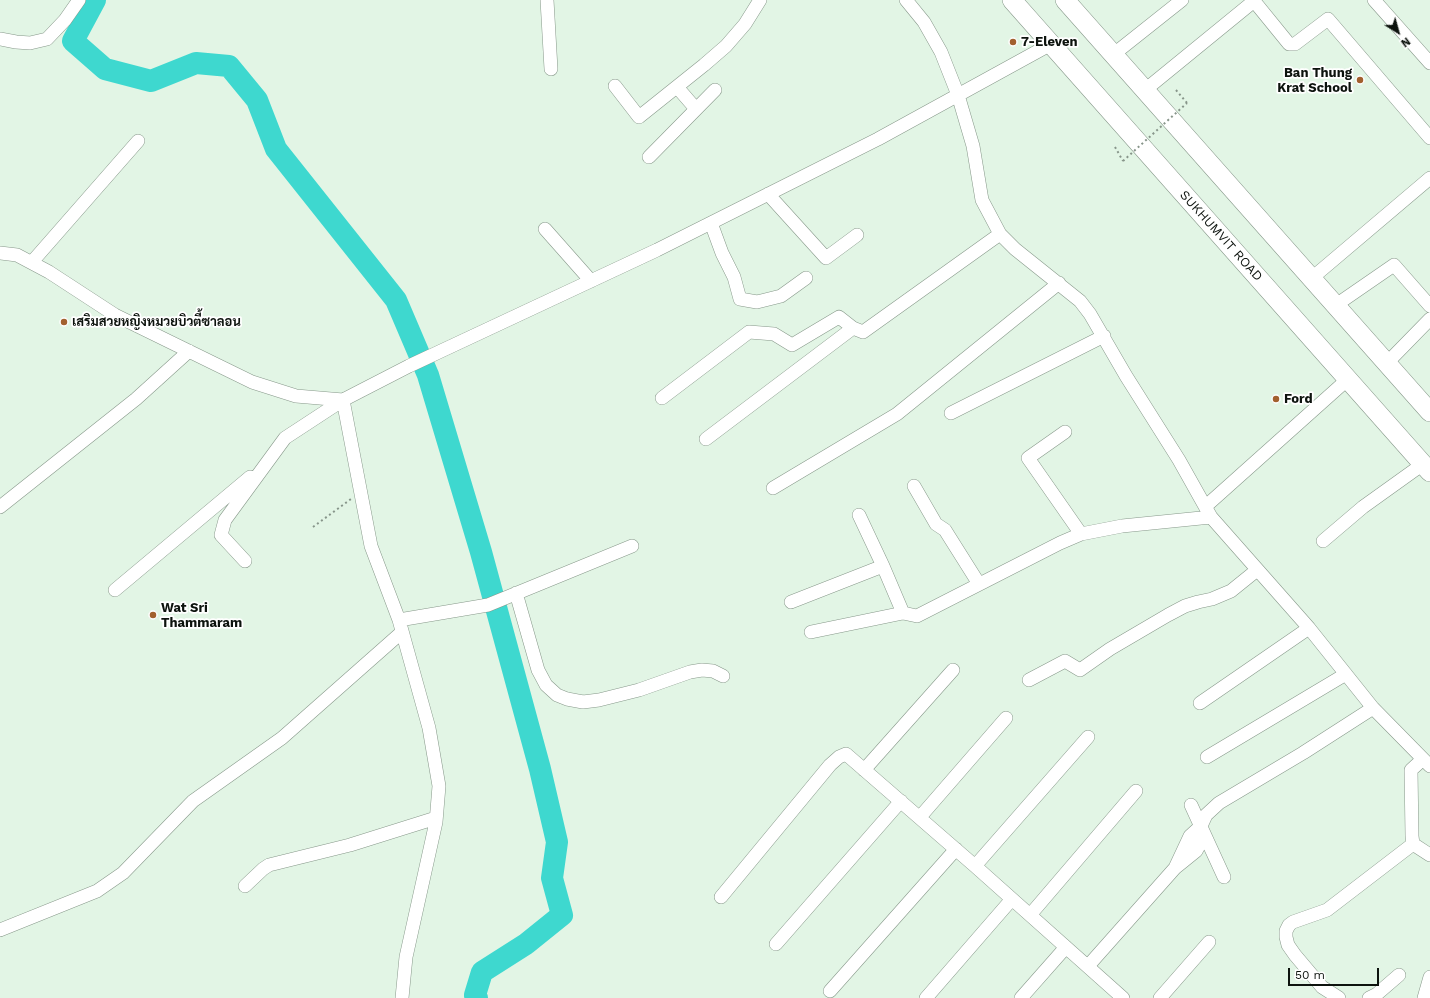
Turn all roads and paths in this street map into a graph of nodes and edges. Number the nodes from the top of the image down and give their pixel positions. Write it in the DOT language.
graph roads {
  1 [pos="78,0"];
  2 [pos="547,0"];
  3 [pos="760,0"];
  4 [pos="906,0"];
  5 [pos="1012,0"];
  6 [pos="1066,0"];
  7 [pos="1182,0"];
  8 [pos="1374,0"];
  9 [pos="0,39"];
  10 [pos="1051,44"];
  11 [pos="1114,54"];
  12 [pos="1430,63"];
  13 [pos="551,69"];
  14 [pos="615,86"];
  15 [pos="677,87"];
  16 [pos="715,90"];
  17 [pos="1145,90"];
  18 [pos="1176,90"];
  19 [pos="958,95"];
  20 [pos="696,109"];
  21 [pos="1430,138"];
  22 [pos="138,141"];
  23 [pos="1115,147"];
  24 [pos="649,157"];
  25 [pos="1430,178"];
  26 [pos="768,194"];
  27 [pos="711,223"];
  28 [pos="545,229"];
  29 [pos="1000,234"];
  30 [pos="857,235"];
  31 [pos="0,253"];
  32 [pos="32,262"];
  33 [pos="806,278"];
  34 [pos="1312,278"];
  35 [pos="591,281"];
  36 [pos="1059,283"];
  37 [pos="1336,305"];
  38 [pos="1430,306"];
  39 [pos="1430,319"];
  40 [pos="853,328"];
  41 [pos="1104,336"];
  42 [pos="189,350"];
  43 [pos="1387,363"];
  44 [pos="1348,379"];
  45 [pos="662,398"];
  46 [pos="343,400"];
  47 [pos="1430,412"];
  48 [pos="951,413"];
  49 [pos="1065,432"];
  50 [pos="706,439"];
  51 [pos="265,465"];
  52 [pos="1426,468"];
  53 [pos="914,486"];
  54 [pos="773,488"];
  55 [pos="361,492"];
  56 [pos="0,507"];
  57 [pos="1208,512"];
  58 [pos="859,515"];
  59 [pos="313,527"];
  60 [pos="1081,534"];
  61 [pos="1323,541"];
  62 [pos="632,546"];
  63 [pos="244,561"];
  64 [pos="883,566"];
  65 [pos="1257,570"];
  66 [pos="978,584"];
  67 [pos="115,590"];
  68 [pos="510,596"];
  69 [pos="791,602"];
  70 [pos="903,613"];
  71 [pos="401,626"];
  72 [pos="1309,628"];
  73 [pos="810,632"];
  74 [pos="953,670"];
  75 [pos="1346,674"];
  76 [pos="723,676"];
  77 [pos="1029,680"];
  78 [pos="1200,703"];
  79 [pos="1373,708"];
  80 [pos="1006,718"];
  81 [pos="1088,737"];
  82 [pos="1207,757"];
  83 [pos="1427,763"];
  84 [pos="864,770"];
  85 [pos="1136,791"];
  86 [pos="901,801"];
  87 [pos="1191,805"];
  88 [pos="920,817"];
  89 [pos="436,818"];
  90 [pos="1201,826"];
  91 [pos="1413,844"];
  92 [pos="956,849"];
  93 [pos="1430,854"];
  94 [pos="975,866"];
  95 [pos="1224,877"];
  96 [pos="245,886"];
  97 [pos="721,897"];
  98 [pos="1012,898"];
  99 [pos="1030,915"];
  100 [pos="0,930"];
  101 [pos="1209,942"];
  102 [pos="776,944"];
  103 [pos="1066,947"];
  104 [pos="1088,966"];
  105 [pos="1399,975"];
  106 [pos="1430,977"];
  107 [pos="830,991"];
  108 [pos="1121,997"];
  109 [pos="402,998"];
  110 [pos="926,998"];
  111 [pos="1022,998"];
  112 [pos="1160,998"];
  113 [pos="1339,998"];
  114 [pos="1369,998"];
  115 [pos="1424,998"];
  1 -- 9 [label="street"];
  2 -- 13 [label="street"];
  3 -- 15 [label="street"];
  4 -- 19 [label="street"];
  5 -- 10 [label="highway, SUKHUMVIT ROAD"];
  6 -- 11 [label="highway"];
  7 -- 11 [label="street"];
  8 -- 12 [label="street"];
  10 -- 19 [label="street"];
  10 -- 44 [label="highway, SUKHUMVIT ROAD"];
  11 -- 17 [label="highway"];
  14 -- 15 [label="street"];
  15 -- 20 [label="street"];
  16 -- 20 [label="street"];
  17 -- 21 [label="street"];
  17 -- 34 [label="highway"];
  18 -- 23 [label="path, bridge"];
  19 -- 26 [label="street"];
  19 -- 29 [label="street"];
  20 -- 24 [label="street"];
  22 -- 32 [label="street"];
  25 -- 34 [label="street"];
  26 -- 27 [label="street"];
  26 -- 30 [label="street"];
  27 -- 33 [label="street"];
  27 -- 35 [label="street"];
  28 -- 35 [label="street"];
  29 -- 36 [label="street"];
  29 -- 40 [label="street"];
  31 -- 32 [label="street"];
  32 -- 42 [label="street"];
  34 -- 37 [label="highway"];
  35 -- 46 [label="street"];
  36 -- 41 [label="street"];
  36 -- 54 [label="street"];
  37 -- 38 [label="street"];
  37 -- 43 [label="highway"];
  39 -- 43 [label="street"];
  40 -- 45 [label="street"];
  40 -- 50 [label="street"];
  41 -- 48 [label="street"];
  41 -- 57 [label="street"];
  42 -- 46 [label="street"];
  42 -- 56 [label="street"];
  43 -- 47 [label="highway"];
  44 -- 52 [label="highway, SUKHUMVIT ROAD"];
  44 -- 57 [label="street"];
  46 -- 51 [label="street"];
  46 -- 55 [label="street"];
  49 -- 60 [label="street"];
  51 -- 63 [label="street"];
  51 -- 67 [label="street"];
  52 -- 61 [label="street"];
  53 -- 66 [label="street"];
  55 -- 59 [label="path"];
  55 -- 71 [label="street"];
  57 -- 60 [label="street"];
  57 -- 65 [label="street"];
  58 -- 64 [label="street"];
  60 -- 66 [label="street"];
  62 -- 68 [label="street"];
  64 -- 69 [label="street"];
  64 -- 70 [label="street"];
  65 -- 72 [label="street"];
  65 -- 77 [label="street"];
  66 -- 70 [label="street"];
  68 -- 71 [label="street"];
  68 -- 76 [label="street"];
  70 -- 73 [label="street"];
  71 -- 89 [label="street"];
  71 -- 100 [label="street"];
  72 -- 75 [label="street"];
  72 -- 78 [label="street"];
  74 -- 84 [label="street"];
  75 -- 79 [label="street"];
  75 -- 82 [label="street"];
  79 -- 83 [label="street"];
  79 -- 90 [label="street"];
  80 -- 88 [label="street"];
  81 -- 94 [label="street"];
  83 -- 91 [label="street"];
  84 -- 86 [label="street"];
  84 -- 97 [label="street"];
  85 -- 99 [label="street"];
  86 -- 88 [label="street"];
  86 -- 102 [label="street"];
  87 -- 90 [label="street"];
  88 -- 92 [label="street"];
  89 -- 96 [label="street"];
  89 -- 109 [label="street"];
  90 -- 95 [label="street"];
  90 -- 104 [label="street"];
  91 -- 93 [label="street"];
  91 -- 113 [label="street"];
  92 -- 94 [label="street"];
  92 -- 107 [label="street"];
  94 -- 98 [label="street"];
  98 -- 99 [label="street"];
  98 -- 110 [label="street"];
  99 -- 103 [label="street"];
  101 -- 112 [label="street"];
  103 -- 104 [label="street"];
  103 -- 111 [label="street"];
  104 -- 108 [label="street"];
  105 -- 114 [label="street"];
  106 -- 115 [label="street"];
}
